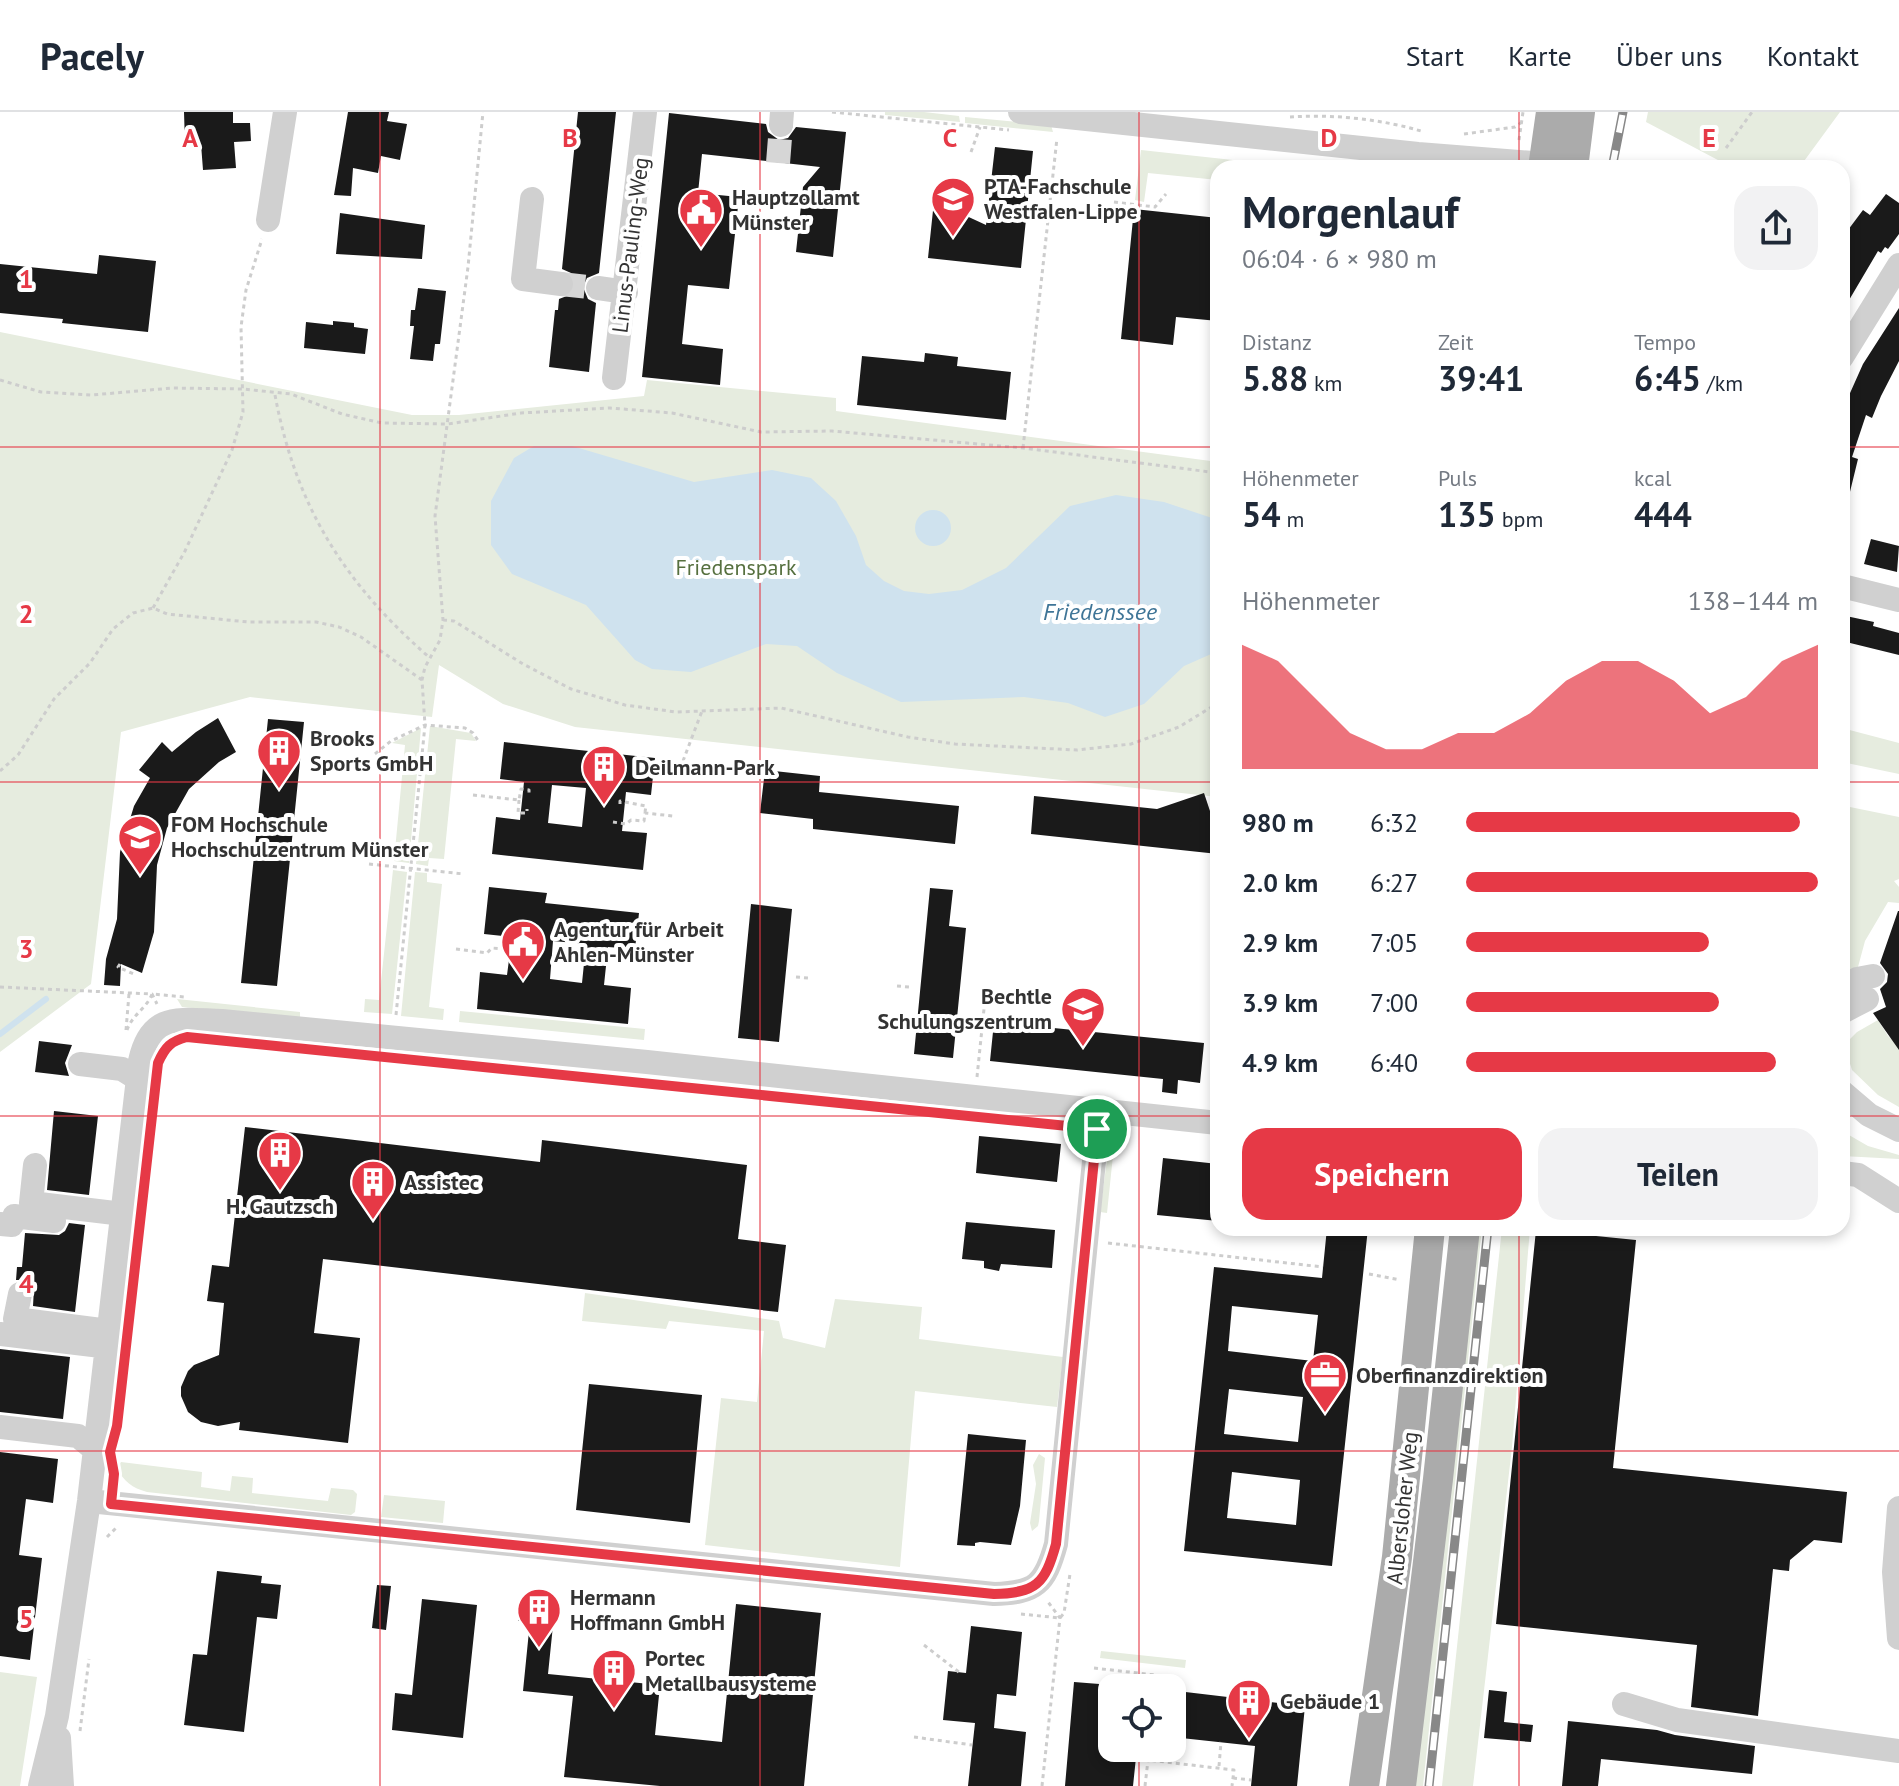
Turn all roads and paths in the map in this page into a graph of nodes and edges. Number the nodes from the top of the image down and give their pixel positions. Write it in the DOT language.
graph roads {
  1 [pos="285,112"];
  2 [pos="483,112"];
  3 [pos="645,112"];
  4 [pos="832,112"];
  5 [pos="1551,112"];
  6 [pos="1580,112"];
  7 [pos="1752,112"];
  8 [pos="1059,116"];
  9 [pos="1286,117"];
  10 [pos="1015,121"];
  11 [pos="980,127"];
  12 [pos="1423,132"];
  13 [pos="1726,148"];
  14 [pos="971,152"];
  15 [pos="1482,160"];
  16 [pos="1544,160"];
  17 [pos="1574,160"];
  18 [pos="1166,194"];
  19 [pos="532,199"];
  20 [pos="1114,202"];
  21 [pos="268,220"];
  22 [pos="1899,265"];
  23 [pos="561,284"];
  24 [pos="598,288"];
  25 [pos="626,292"];
  26 [pos="1850,344"];
  27 [pos="614,378"];
  28 [pos="0,380"];
  29 [pos="243,389"];
  30 [pos="274,393"];
  31 [pos="448,424"];
  32 [pos="1023,448"];
  33 [pos="1210,472"];
  34 [pos="1850,588"];
  35 [pos="1899,600"];
  36 [pos="153,608"];
  37 [pos="443,620"];
  38 [pos="430,658"];
  39 [pos="422,680"];
  40 [pos="1210,708"];
  41 [pos="702,711"];
  42 [pos="425,725"];
  43 [pos="479,742"];
  44 [pos="375,754"];
  45 [pos="683,761"];
  46 [pos="0,771"];
  47 [pos="473,795"];
  48 [pos="529,795"];
  49 [pos="519,800"];
  50 [pos="620,804"];
  51 [pos="527,809"];
  52 [pos="645,813"];
  53 [pos="673,816"];
  54 [pos="616,821"];
  55 [pos="369,864"];
  56 [pos="410,869"];
  57 [pos="464,874"];
  58 [pos="518,942"];
  59 [pos="456,949"];
  60 [pos="120,964"];
  61 [pos="136,975"];
  62 [pos="796,977"];
  63 [pos="808,978"];
  64 [pos="1850,982"];
  65 [pos="897,986"];
  66 [pos="0,987"];
  67 [pos="909,987"];
  68 [pos="129,994"];
  69 [pos="152,994"];
  70 [pos="189,997"];
  71 [pos="1850,1005"];
  72 [pos="984,1009"];
  73 [pos="167,1021"];
  74 [pos="394,1040"];
  75 [pos="80,1064"];
  76 [pos="978,1071"];
  77 [pos="138,1079"];
  78 [pos="1850,1099"];
  79 [pos="1099,1111"];
  80 [pos="1210,1122"];
  81 [pos="1899,1130"];
  82 [pos="35,1165"];
  83 [pos="1850,1174"];
  84 [pos="1899,1201"];
  85 [pos="122,1222"];
  86 [pos="0,1224"];
  87 [pos="1108,1232"];
  88 [pos="1429,1236"];
  89 [pos="1464,1236"];
  90 [pos="1323,1267"];
  91 [pos="1369,1274"];
  92 [pos="1408,1282"];
  93 [pos="20,1294"];
  94 [pos="0,1334"];
  95 [pos="108,1339"];
  96 [pos="0,1427"];
  97 [pos="95,1450"];
  98 [pos="1899,1508"];
  99 [pos="107,1510"];
  100 [pos="109,1533"];
  101 [pos="103,1544"];
  102 [pos="1071,1567"];
  103 [pos="1035,1587"];
  104 [pos="1020,1614"];
  105 [pos="1060,1618"];
  106 [pos="1899,1638"];
  107 [pos="924,1645"];
  108 [pos="89,1659"];
  109 [pos="1094,1668"];
  110 [pos="960,1673"];
  111 [pos="1146,1674"];
  112 [pos="1624,1704"];
  113 [pos="57,1716"];
  114 [pos="80,1735"];
  115 [pos="914,1737"];
  116 [pos="1221,1742"];
  117 [pos="972,1745"];
  118 [pos="1899,1751"];
  119 [pos="1148,1762"];
  120 [pos="1166,1762"];
  121 [pos="1219,1768"];
  122 [pos="1233,1778"];
  123 [pos="1251,1780"];
  124 [pos="40,1786"];
  125 [pos="62,1786"];
  126 [pos="1042,1786"];
  127 [pos="1145,1786"];
  128 [pos="1232,1786"];
  129 [pos="1364,1786"];
  130 [pos="1401,1786"];
  1 -- 21 [label="street"];
  2 -- 31 [label="path"];
  3 -- 25 [label="street, Linus-Pauling-Weg"];
  4 -- 11 [label="path"];
  5 -- 16 [label="main road"];
  6 -- 17 [label="main road"];
  7 -- 13 [label="path"];
  8 -- 10 [label="street"];
  8 -- 15 [label="street"];
  8 -- 32 [label="path"];
  9 -- 12 [label="path"];
  10 -- 11 [label="path"];
  11 -- 14 [label="path"];
  18 -- 20 [label="path"];
  19 -- 23 [label="street"];
  21 -- 29 [label="path"];
  22 -- 26 [label="street"];
  24 -- 25 [label="street"];
  25 -- 27 [label="street, Linus-Pauling-Weg"];
  28 -- 29 [label="path"];
  29 -- 30 [label="path"];
  29 -- 36 [label="path"];
  30 -- 31 [label="path"];
  30 -- 38 [label="path"];
  31 -- 32 [label="path"];
  31 -- 37 [label="path"];
  32 -- 33 [label="path"];
  34 -- 35 [label="street"];
  36 -- 39 [label="path"];
  36 -- 46 [label="path"];
  37 -- 38 [label="path"];
  37 -- 41 [label="path"];
  38 -- 39 [label="path"];
  39 -- 42 [label="path"];
  40 -- 41 [label="path"];
  41 -- 45 [label="path"];
  42 -- 43 [label="path"];
  42 -- 44 [label="path"];
  42 -- 56 [label="path"];
  47 -- 49 [label="path"];
  48 -- 49 [label="path"];
  49 -- 51 [label="path"];
  50 -- 52 [label="path"];
  52 -- 53 [label="path"];
  52 -- 54 [label="path"];
  55 -- 56 [label="path"];
  56 -- 57 [label="path"];
  56 -- 74 [label="path"];
  58 -- 59 [label="path"];
  60 -- 61 [label="path"];
  62 -- 63 [label="path"];
  64 -- 71 [label="street"];
  65 -- 67 [label="path"];
  66 -- 68 [label="path"];
  68 -- 69 [label="path"];
  68 -- 69 [label="path"];
  69 -- 70 [label="path"];
  69 -- 73 [label="path"];
  72 -- 76 [label="path"];
  73 -- 74 [label="street"];
  73 -- 77 [label="street"];
  74 -- 79 [label="street"];
  75 -- 77 [label="street"];
  77 -- 85 [label="street"];
  78 -- 81 [label="street"];
  79 -- 80 [label="street"];
  79 -- 103 [label="street"];
  82 -- 85 [label="street"];
  83 -- 84 [label="street"];
  85 -- 86 [label="street"];
  85 -- 95 [label="street"];
  87 -- 90 [label="path"];
  88 -- 129 [label="main road, Albersloher Weg"];
  89 -- 130 [label="main road, Albersloher Weg"];
  91 -- 92 [label="path"];
  93 -- 95 [label="street"];
  94 -- 95 [label="street"];
  95 -- 97 [label="street"];
  96 -- 97 [label="street"];
  97 -- 99 [label="street"];
  98 -- 106 [label="street"];
  99 -- 100 [label="path"];
  99 -- 100 [label="path"];
  99 -- 103 [label="street"];
  99 -- 113 [label="street"];
  100 -- 101 [label="path"];
  102 -- 105 [label="path"];
  103 -- 105 [label="path"];
  104 -- 105 [label="path"];
  105 -- 126 [label="path"];
  107 -- 110 [label="path"];
  108 -- 114 [label="path"];
  109 -- 111 [label="path"];
  112 -- 118 [label="street"];
  113 -- 124 [label="street"];
  113 -- 125 [label="street"];
  115 -- 117 [label="path"];
  116 -- 121 [label="path"];
  119 -- 127 [label="path"];
  120 -- 121 [label="path"];
  121 -- 122 [label="path"];
  122 -- 123 [label="path"];
  122 -- 128 [label="path"];
}
